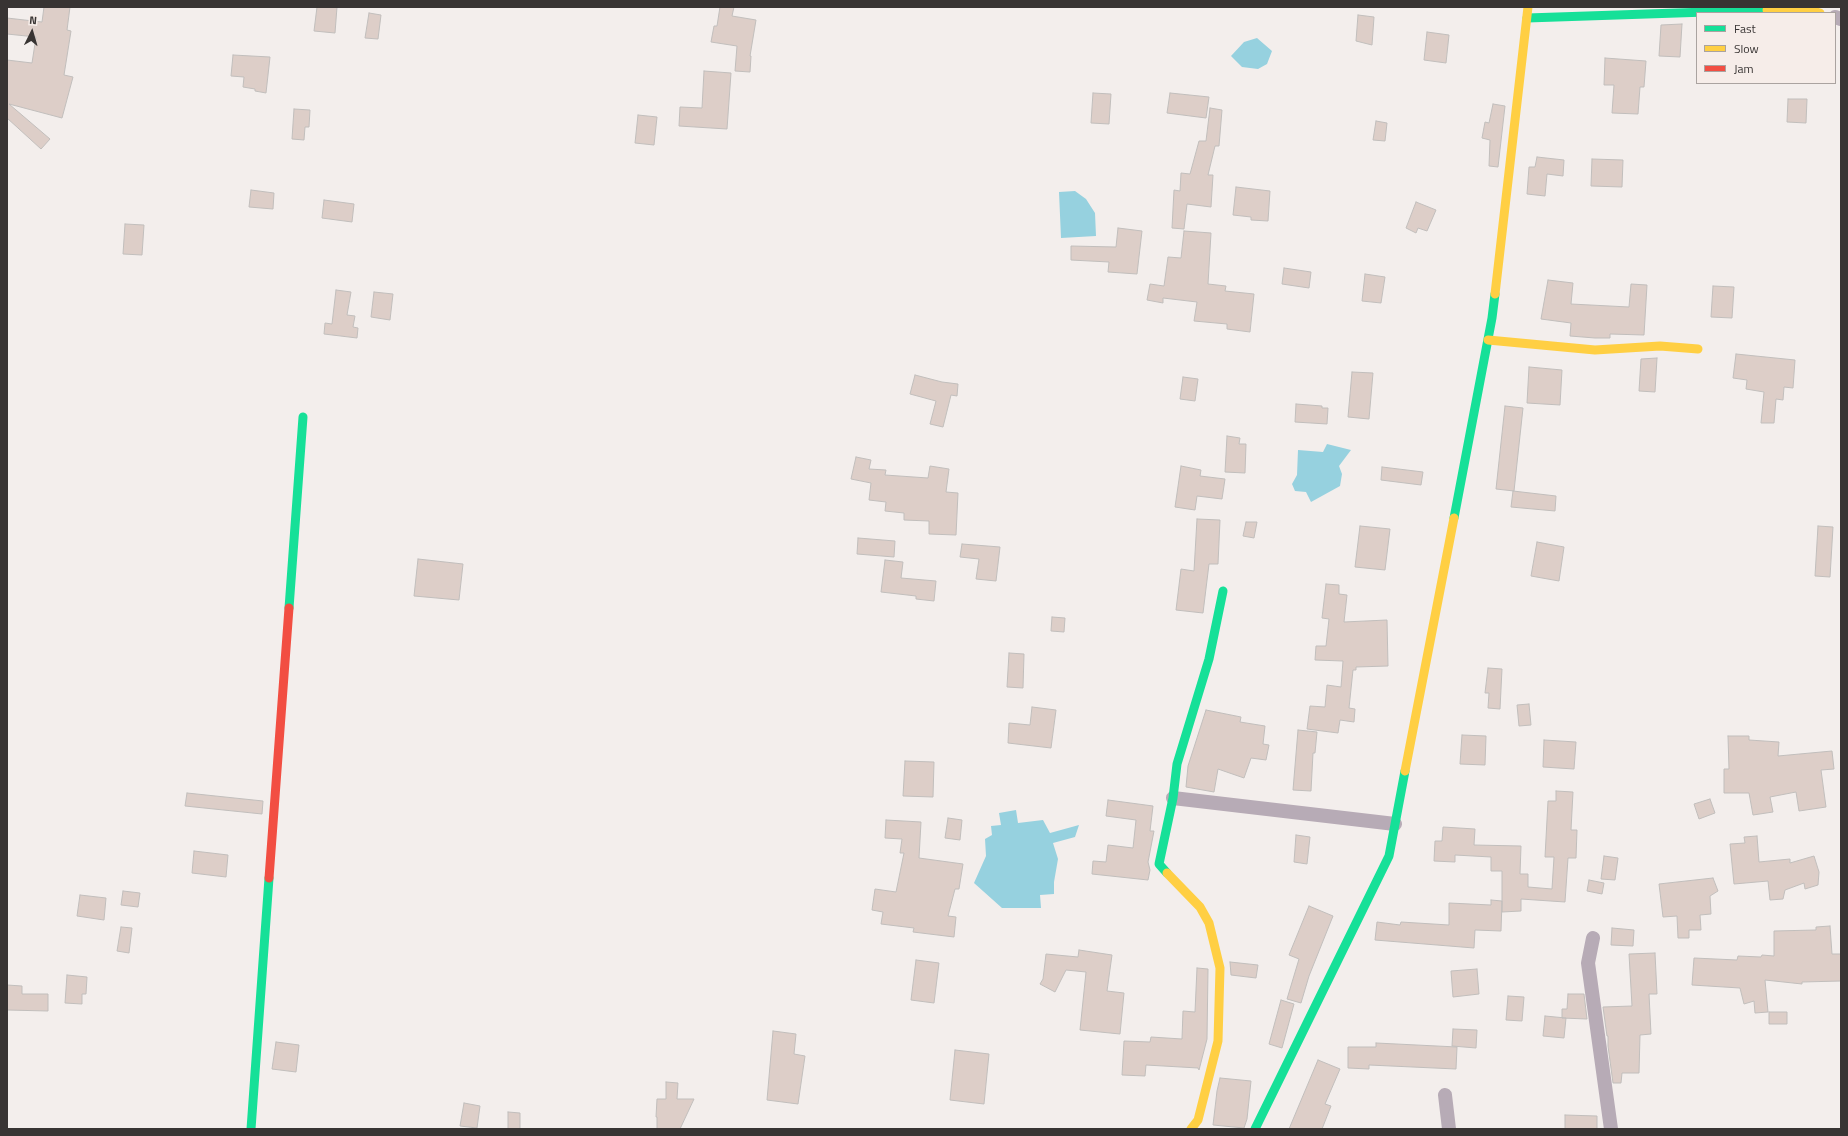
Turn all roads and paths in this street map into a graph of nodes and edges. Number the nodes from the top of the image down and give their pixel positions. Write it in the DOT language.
graph roads {
  1 [pos="1528,7"];
  2 [pos="1713,12"];
  3 [pos="1816,12"];
  4 [pos="1696,13"];
  5 [pos="1527,18"];
  6 [pos="1488,340"];
  7 [pos="1698,349"];
  8 [pos="303,417"];
  9 [pos="1222,591"];
  10 [pos="1173,798"];
  11 [pos="1395,824"];
  12 [pos="1593,938"];
  13 [pos="1445,1095"];
  14 [pos="251,1129"];
  15 [pos="1191,1129"];
  16 [pos="1255,1129"];
  17 [pos="1449,1129"];
  18 [pos="1611,1129"];
  1 -- 5 [label="street"];
  2 -- 3 [label="street"];
  4 -- 5 [label="street"];
  5 -- 6 [label="street"];
  6 -- 7 [label="street"];
  6 -- 11 [label="street"];
  8 -- 14 [label="street"];
  9 -- 10 [label="street"];
  10 -- 11 [label="street"];
  10 -- 15 [label="street"];
  11 -- 16 [label="street"];
  12 -- 18 [label="street"];
  13 -- 17 [label="street"];
}
